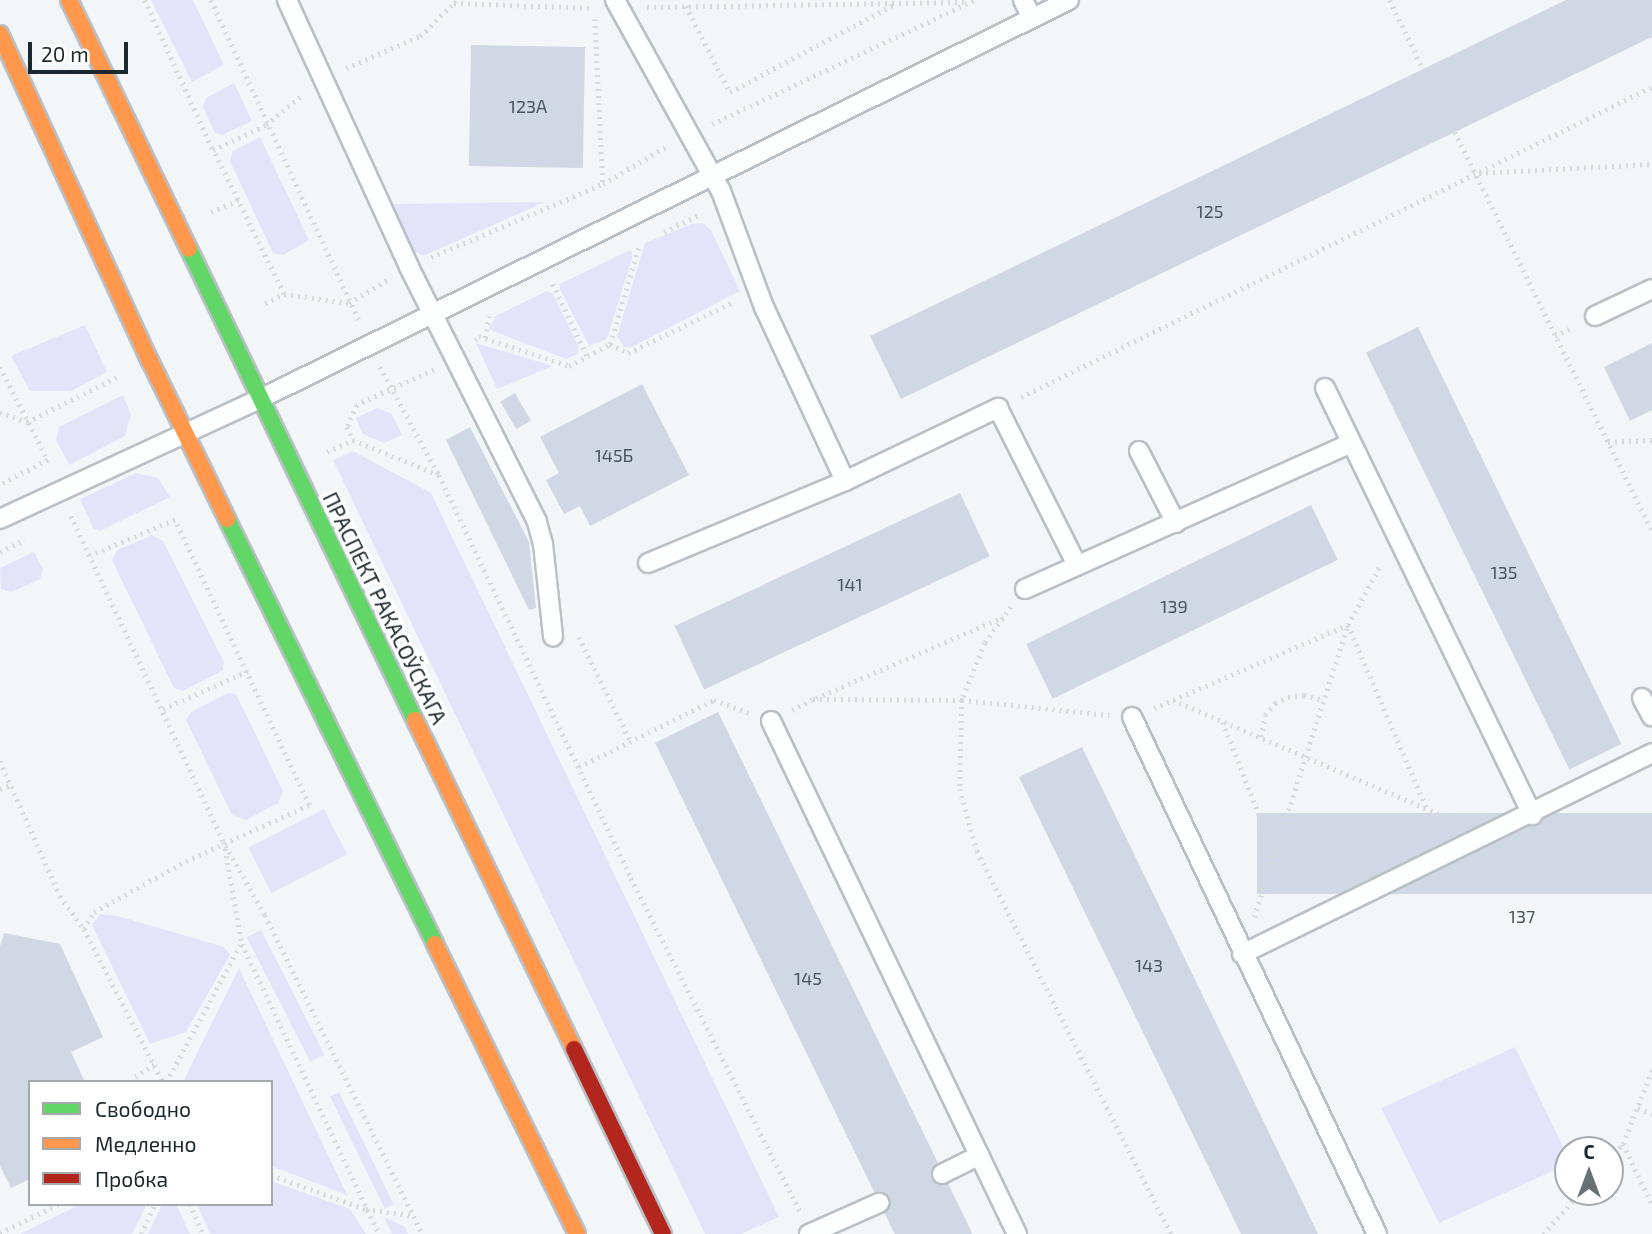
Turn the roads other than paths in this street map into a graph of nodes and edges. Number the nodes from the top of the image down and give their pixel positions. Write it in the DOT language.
graph roads {
  1 [pos="69,0"];
  2 [pos="287,0"];
  3 [pos="1023,0"];
  4 [pos="1069,0"];
  5 [pos="617,4"];
  6 [pos="1032,18"];
  7 [pos="0,34"];
  8 [pos="713,176"];
  9 [pos="1652,289"];
  10 [pos="432,314"];
  11 [pos="1595,316"];
  12 [pos="1325,388"];
  13 [pos="261,400"];
  14 [pos="187,435"];
  15 [pos="1351,443"];
  16 [pos="1139,451"];
  17 [pos="845,481"];
  18 [pos="0,519"];
  19 [pos="1176,523"];
  20 [pos="648,563"];
  21 [pos="1077,565"];
  22 [pos="1025,589"];
  23 [pos="560,636"];
  24 [pos="1642,698"];
  25 [pos="1132,717"];
  26 [pos="1652,717"];
  27 [pos="771,721"];
  28 [pos="1652,753"];
  29 [pos="1532,814"];
  30 [pos="1242,954"];
  31 [pos="980,1155"];
  32 [pos="942,1174"];
  33 [pos="879,1203"];
  34 [pos="810,1233"];
  35 [pos="577,1234"];
  36 [pos="663,1234"];
  37 [pos="1017,1234"];
  38 [pos="1377,1234"];
  1 -- 13 [label="main road, ПРАСПЕКТ РАКАСОЎСКАГА"];
  2 -- 10 [label="lane"];
  3 -- 6 [label="lane"];
  4 -- 6 [label="lane"];
  5 -- 8 [label="lane"];
  6 -- 8 [label="lane"];
  7 -- 14 [label="main road"];
  8 -- 10 [label="lane"];
  8 -- 17 [label="lane"];
  9 -- 11 [label="lane"];
  10 -- 13 [label="lane"];
  10 -- 23 [label="lane"];
  12 -- 15 [label="lane"];
  13 -- 14 [label="lane"];
  13 -- 36 [label="main road, ПРАСПЕКТ РАКАСОЎСКАГА"];
  14 -- 18 [label="lane"];
  14 -- 35 [label="main road"];
  15 -- 19 [label="lane"];
  15 -- 29 [label="lane"];
  16 -- 19 [label="lane"];
  17 -- 20 [label="lane"];
  17 -- 21 [label="lane"];
  19 -- 21 [label="lane"];
  21 -- 22 [label="lane"];
  24 -- 26 [label="lane"];
  25 -- 30 [label="lane"];
  27 -- 31 [label="lane"];
  28 -- 29 [label="lane"];
  29 -- 30 [label="lane"];
  30 -- 38 [label="lane"];
  31 -- 32 [label="lane"];
  31 -- 37 [label="lane"];
  33 -- 34 [label="lane"];
}
